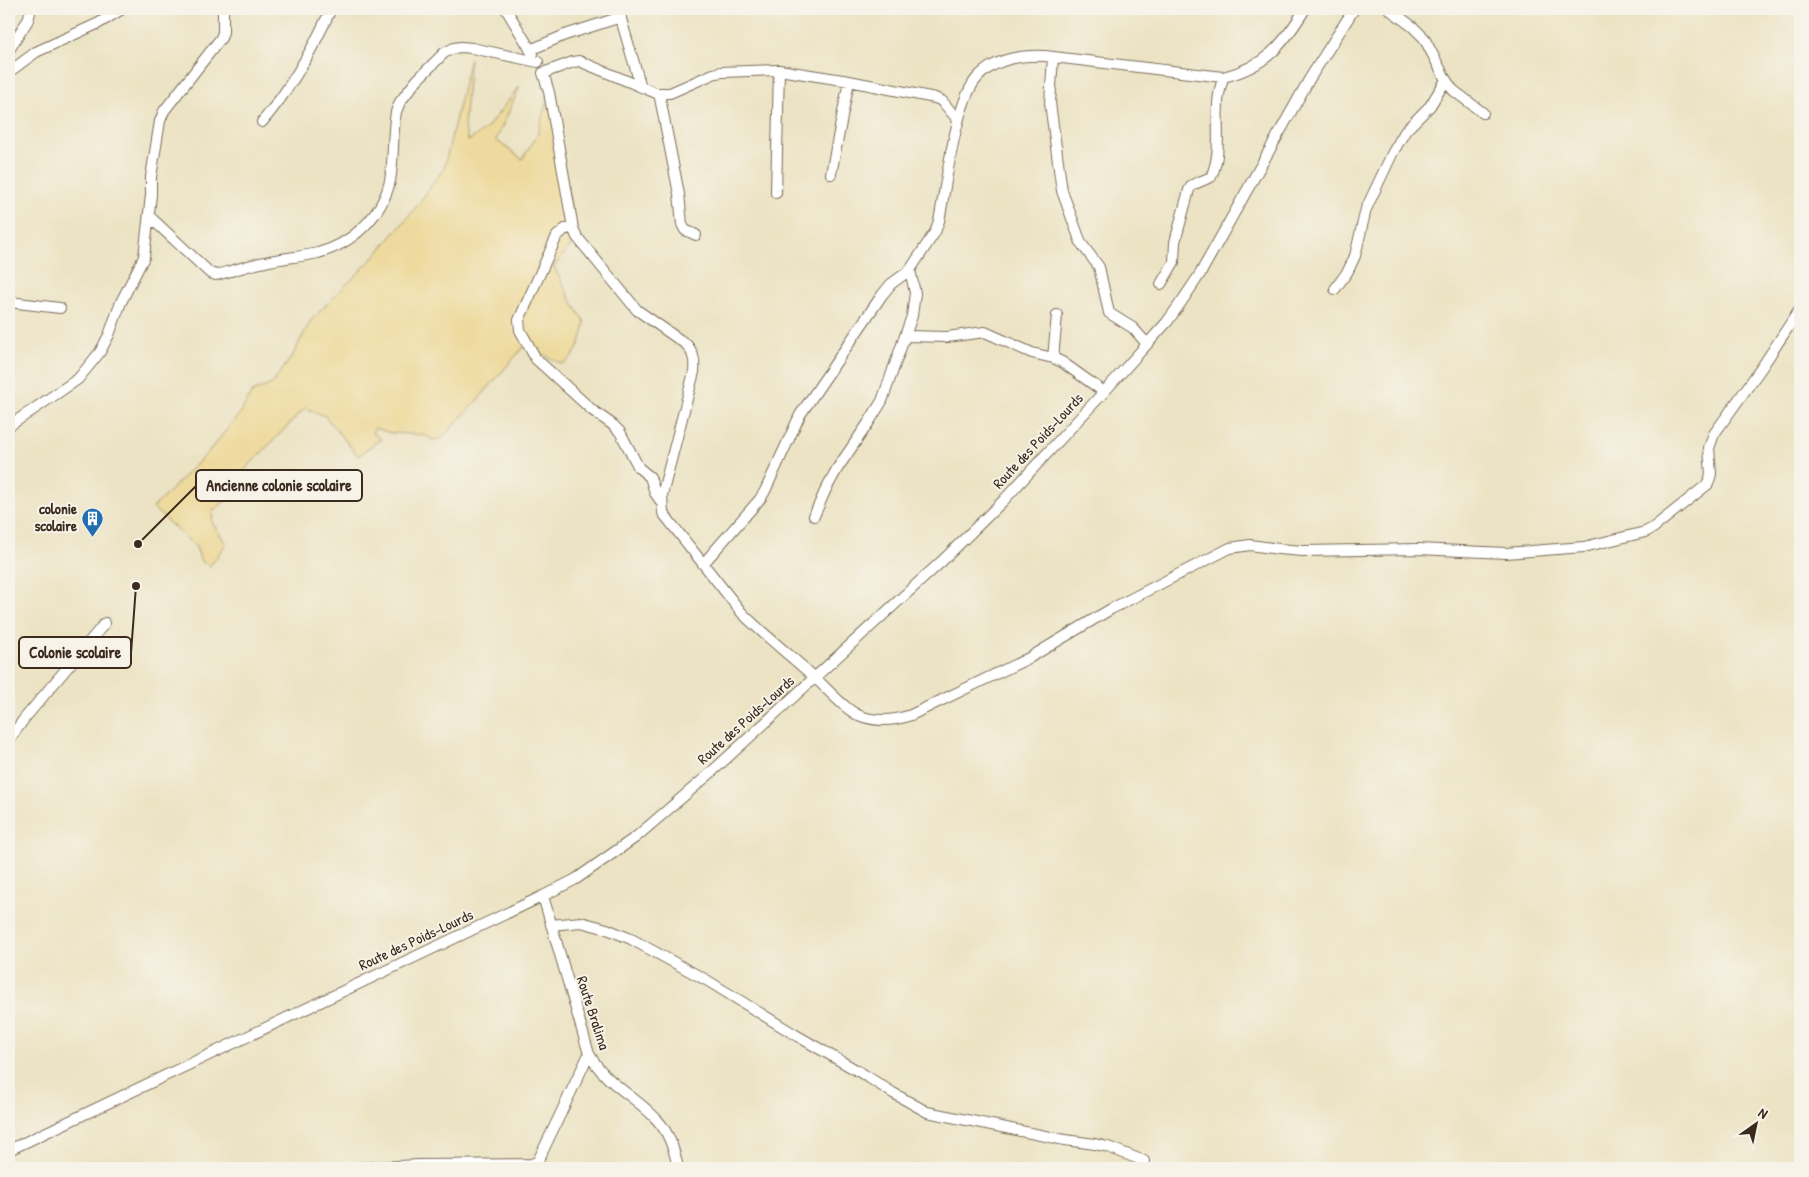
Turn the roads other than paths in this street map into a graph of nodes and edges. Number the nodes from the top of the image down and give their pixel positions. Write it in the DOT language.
graph roads {
  1 [pos="31,9"];
  2 [pos="122,9"];
  3 [pos="223,9"];
  4 [pos="331,9"];
  5 [pos="506,9"];
  6 [pos="1305,9"];
  7 [pos="1354,9"];
  8 [pos="1389,9"];
  9 [pos="619,13"];
  10 [pos="9,50"];
  11 [pos="530,50"];
  12 [pos="1053,57"];
  13 [pos="538,62"];
  14 [pos="779,70"];
  15 [pos="9,72"];
  16 [pos="543,73"];
  17 [pos="1223,77"];
  18 [pos="1446,80"];
  19 [pos="849,81"];
  20 [pos="641,87"];
  21 [pos="659,93"];
  22 [pos="1483,113"];
  23 [pos="958,120"];
  24 [pos="262,122"];
  25 [pos="830,174"];
  26 [pos="776,193"];
  27 [pos="149,216"];
  28 [pos="572,228"];
  29 [pos="696,235"];
  30 [pos="910,270"];
  31 [pos="1161,284"];
  32 [pos="1335,289"];
  33 [pos="9,302"];
  34 [pos="60,308"];
  35 [pos="1800,309"];
  36 [pos="1057,315"];
  37 [pos="905,336"];
  38 [pos="1147,344"];
  39 [pos="1053,358"];
  40 [pos="1104,392"];
  41 [pos="9,426"];
  42 [pos="662,503"];
  43 [pos="814,516"];
  44 [pos="703,564"];
  45 [pos="105,623"];
  46 [pos="815,677"];
  47 [pos="9,740"];
  48 [pos="543,896"];
  49 [pos="551,925"];
  50 [pos="589,1054"];
  51 [pos="9,1150"];
  52 [pos="1144,1161"];
  53 [pos="356,1168"];
  54 [pos="678,1168"];
  1 -- 10 [label="street"];
  2 -- 15 [label="street"];
  3 -- 27 [label="street"];
  4 -- 24 [label="street"];
  5 -- 11 [label="street"];
  6 -- 17 [label="street"];
  7 -- 38 [label="street, Route des Poids-Lourds"];
  8 -- 18 [label="street"];
  9 -- 11 [label="street"];
  9 -- 20 [label="street"];
  11 -- 13 [label="street"];
  12 -- 17 [label="street"];
  12 -- 23 [label="street"];
  12 -- 38 [label="street"];
  13 -- 16 [label="street"];
  13 -- 27 [label="street"];
  14 -- 19 [label="street"];
  14 -- 21 [label="street"];
  14 -- 26 [label="street"];
  16 -- 20 [label="street"];
  16 -- 28 [label="street"];
  17 -- 31 [label="street"];
  18 -- 22 [label="street"];
  18 -- 32 [label="street"];
  19 -- 23 [label="street"];
  19 -- 25 [label="street"];
  20 -- 21 [label="street"];
  21 -- 29 [label="street"];
  23 -- 30 [label="street"];
  27 -- 41 [label="street"];
  28 -- 42 [label="street"];
  28 -- 42 [label="street"];
  30 -- 37 [label="street"];
  30 -- 44 [label="street"];
  33 -- 34 [label="street"];
  35 -- 46 [label="street"];
  36 -- 39 [label="street"];
  37 -- 39 [label="street"];
  37 -- 43 [label="street"];
  38 -- 40 [label="street, Route des Poids-Lourds"];
  39 -- 40 [label="street"];
  40 -- 46 [label="street, Route des Poids-Lourds"];
  42 -- 44 [label="street"];
  44 -- 46 [label="street"];
  45 -- 47 [label="street"];
  46 -- 48 [label="street, Route des Poids-Lourds"];
  48 -- 49 [label="street, Route Bralima"];
  48 -- 51 [label="street, Route des Poids-Lourds"];
  49 -- 50 [label="street, Route Bralima"];
  49 -- 52 [label="street"];
  50 -- 53 [label="street"];
  50 -- 54 [label="street, Route Bralima"];
}
